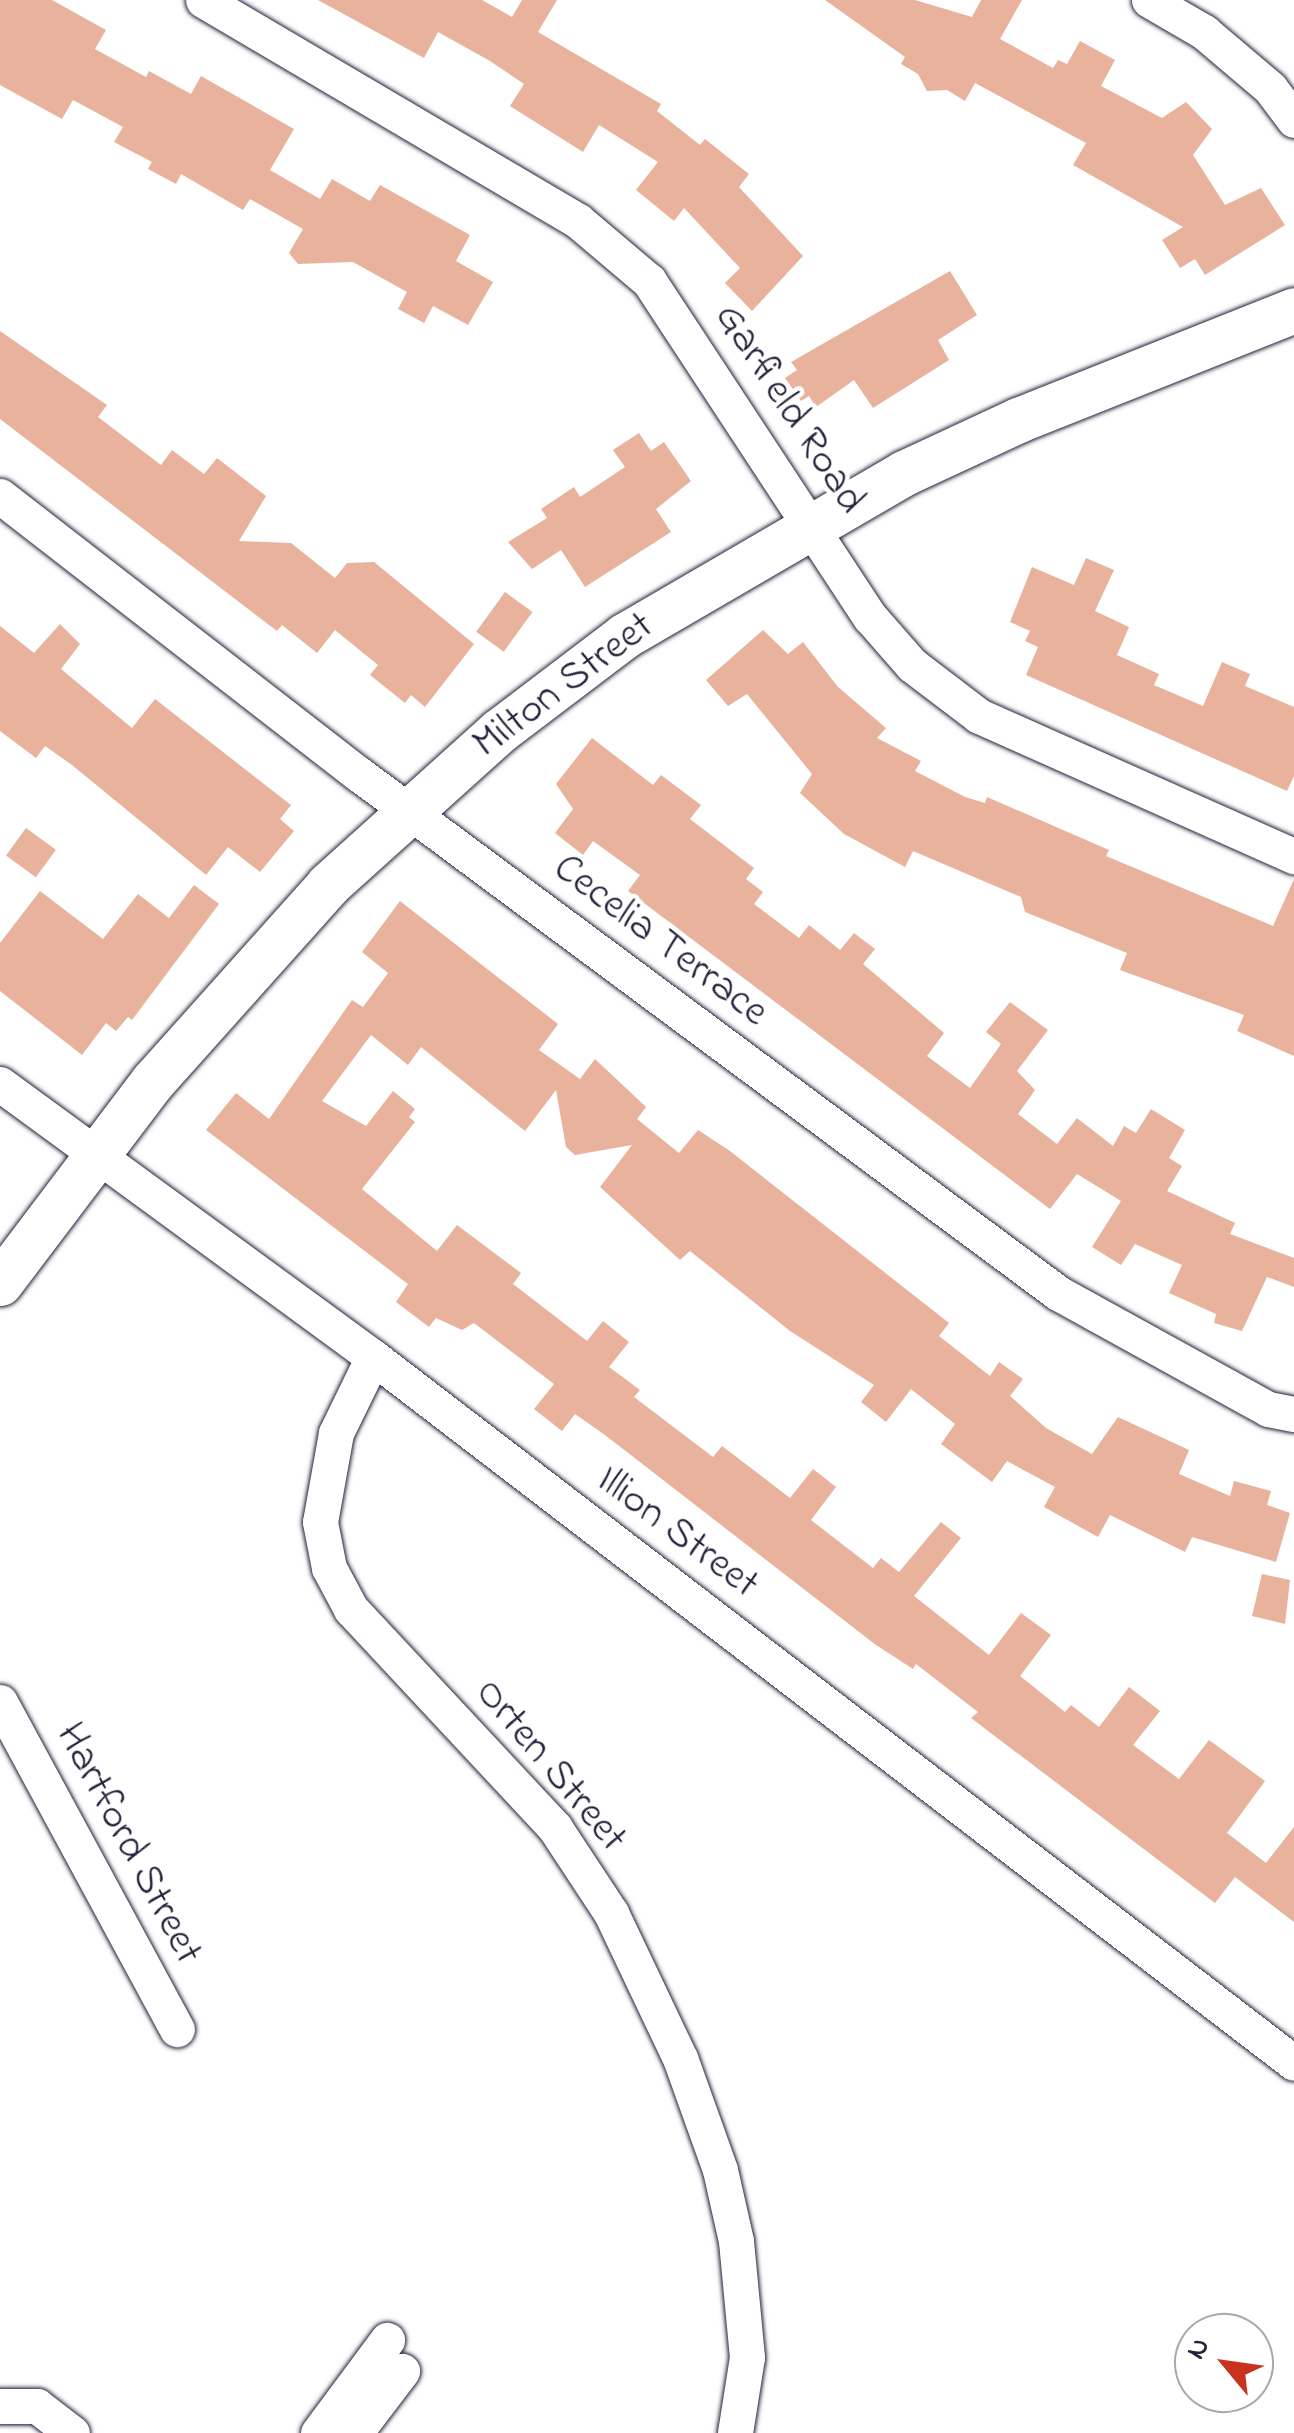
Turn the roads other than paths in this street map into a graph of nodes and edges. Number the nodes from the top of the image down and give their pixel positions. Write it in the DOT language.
graph roads {
  1 [pos="204,0"];
  2 [pos="1149,0"];
  3 [pos="1294,120"];
  4 [pos="1294,310"];
  5 [pos="0,496"];
  6 [pos="809,523"];
  7 [pos="408,810"];
  8 [pos="1294,856"];
  9 [pos="0,1084"];
  10 [pos="95,1157"];
  11 [pos="0,1283"];
  12 [pos="373,1356"];
  13 [pos="1294,1414"];
  14 [pos="0,1702"];
  15 [pos="177,2029"];
  16 [pos="1294,2063"];
  17 [pos="0,2406"];
  18 [pos="72,2433"];
  19 [pos="318,2433"];
  20 [pos="354,2433"];
  21 [pos="735,2433"];
  1 -- 6 [label="street, Garfield Road"];
  2 -- 3 [label="street"];
  4 -- 6 [label="main road, Milton Street"];
  5 -- 7 [label="street, Cecelia Terrace"];
  6 -- 7 [label="main road, Milton Street"];
  6 -- 8 [label="street, Garfield Road"];
  7 -- 10 [label="main road, Milton Street"];
  7 -- 13 [label="street, Cecelia Terrace"];
  9 -- 10 [label="street, Illion Street"];
  10 -- 11 [label="main road, Milton Street"];
  10 -- 12 [label="street, Illion Street"];
  12 -- 16 [label="street, Illion Street"];
  12 -- 21 [label="street, Orten Street"];
  14 -- 15 [label="street, Hartford Street"];
  17 -- 18 [label="street"];
  19 -- 20 [label="street"];
}
